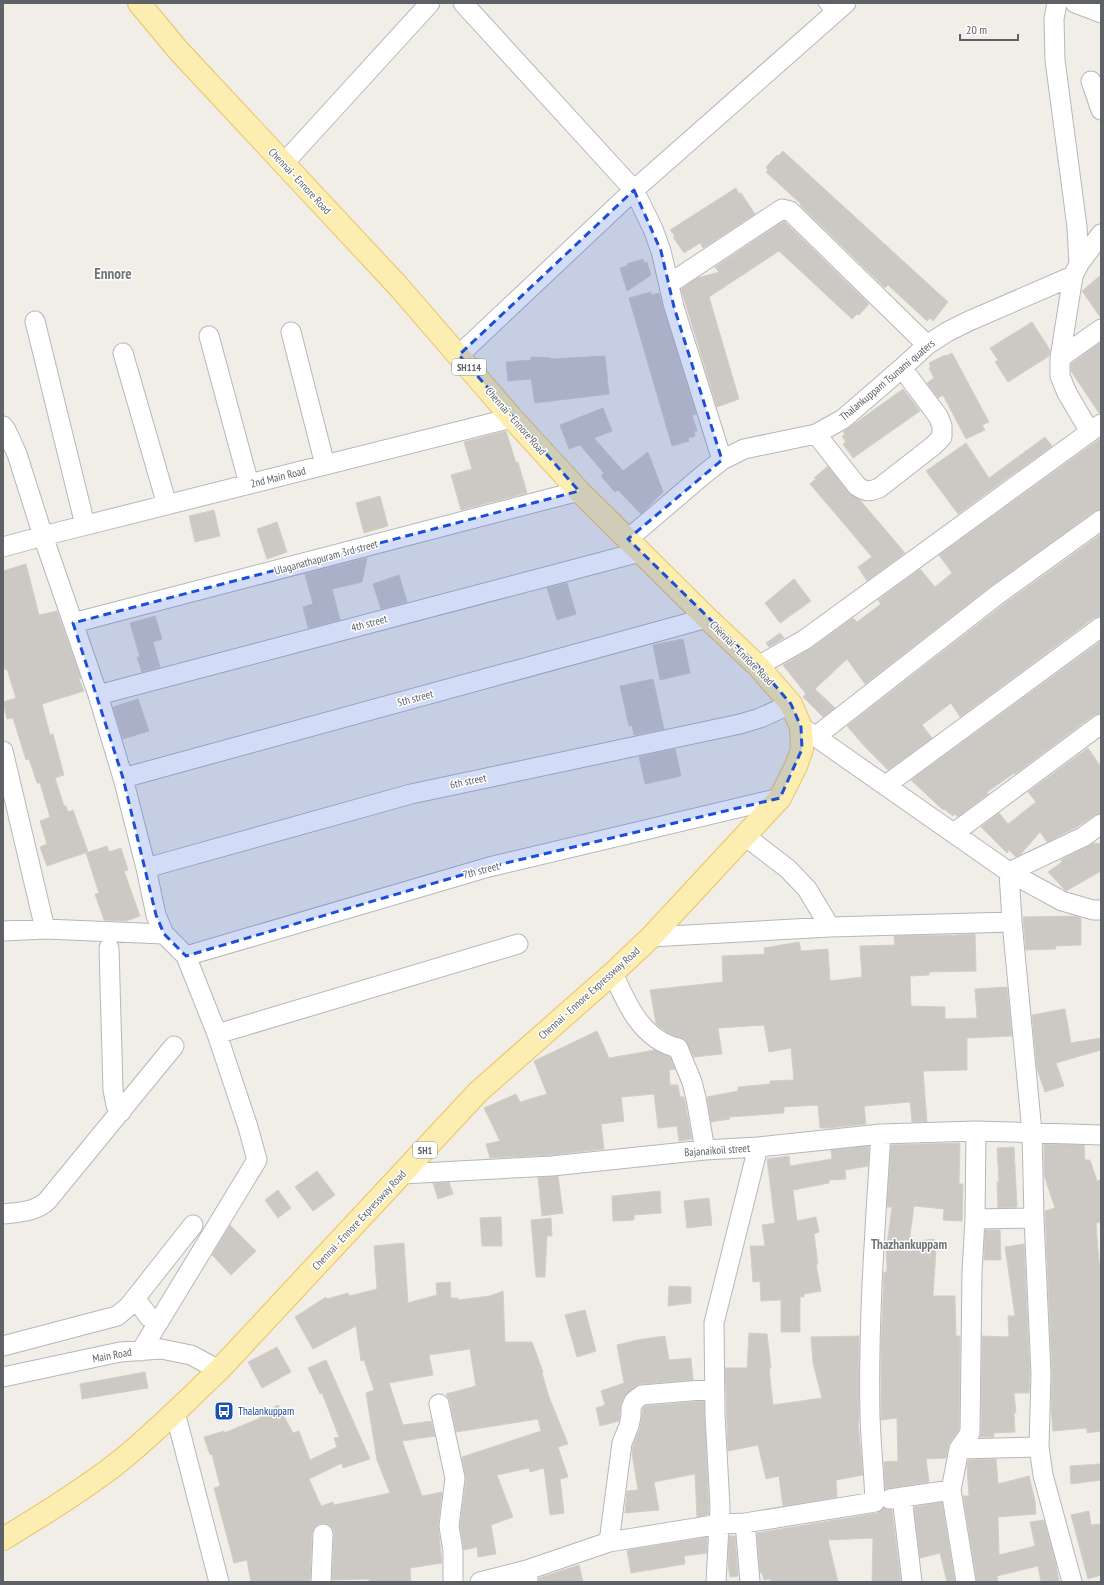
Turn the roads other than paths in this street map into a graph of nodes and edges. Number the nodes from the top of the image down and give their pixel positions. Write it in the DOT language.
graph roads {
  1 [pos="139,3"];
  2 [pos="430,3"];
  3 [pos="463,3"];
  4 [pos="1057,3"];
  5 [pos="1075,3"];
  6 [pos="834,7"];
  7 [pos="1101,13"];
  8 [pos="1091,81"];
  9 [pos="1101,110"];
  10 [pos="284,163"];
  11 [pos="634,190"];
  12 [pos="1101,234"];
  13 [pos="1076,270"];
  14 [pos="669,284"];
  15 [pos="35,321"];
  16 [pos="1101,329"];
  17 [pos="292,332"];
  18 [pos="209,336"];
  19 [pos="927,345"];
  20 [pos="123,353"];
  21 [pos="459,355"];
  22 [pos="1060,358"];
  23 [pos="902,368"];
  24 [pos="512,418"];
  25 [pos="3,426"];
  26 [pos="1095,428"];
  27 [pos="816,434"];
  28 [pos="722,460"];
  29 [pos="325,465"];
  30 [pos="249,484"];
  31 [pos="579,491"];
  32 [pos="166,505"];
  33 [pos="1101,520"];
  34 [pos="85,525"];
  35 [pos="43,536"];
  36 [pos="634,546"];
  37 [pos="3,547"];
  38 [pos="707,618"];
  39 [pos="72,622"];
  40 [pos="1101,627"];
  41 [pos="758,666"];
  42 [pos="98,695"];
  43 [pos="791,704"];
  44 [pos="1101,724"];
  45 [pos="808,732"];
  46 [pos="3,751"];
  47 [pos="123,778"];
  48 [pos="886,785"];
  49 [pos="780,798"];
  50 [pos="1101,824"];
  51 [pos="954,833"];
  52 [pos="745,836"];
  53 [pos="1092,838"];
  54 [pos="146,868"];
  55 [pos="1009,872"];
  56 [pos="1101,910"];
  57 [pos="1012,922"];
  58 [pos="830,927"];
  59 [pos="45,929"];
  60 [pos="3,931"];
  61 [pos="164,934"];
  62 [pos="651,937"];
  63 [pos="518,944"];
  64 [pos="109,948"];
  65 [pos="186,956"];
  66 [pos="613,973"];
  67 [pos="217,1034"];
  68 [pos="174,1046"];
  69 [pos="121,1112"];
  70 [pos="976,1131"];
  71 [pos="1032,1132"];
  72 [pos="881,1134"];
  73 [pos="1101,1135"];
  74 [pos="758,1147"];
  75 [pos="705,1150"];
  76 [pos="402,1174"];
  77 [pos="3,1214"];
  78 [pos="1034,1218"];
  79 [pos="975,1219"];
  80 [pos="193,1225"];
  81 [pos="135,1298"];
  82 [pos="160,1320"];
  83 [pos="3,1346"];
  84 [pos="142,1351"];
  85 [pos="219,1370"];
  86 [pos="3,1377"];
  87 [pos="714,1389"];
  88 [pos="439,1404"];
  89 [pos="175,1412"];
  90 [pos="1039,1447"];
  91 [pos="959,1449"];
  92 [pos="951,1490"];
  93 [pos="902,1497"];
  94 [pos="875,1502"];
  95 [pos="745,1523"];
  96 [pos="720,1524"];
  97 [pos="323,1534"];
  98 [pos="3,1539"];
  99 [pos="609,1542"];
  100 [pos="527,1576"];
  101 [pos="219,1582"];
  102 [pos="321,1582"];
  103 [pos="453,1582"];
  104 [pos="480,1582"];
  105 [pos="716,1582"];
  106 [pos="750,1582"];
  107 [pos="912,1582"];
  108 [pos="966,1582"];
  109 [pos="1072,1582"];
  1 -- 10 [label="main road, Chennai - Ennore Road / SH114"];
  2 -- 10 [label="street"];
  3 -- 11 [label="street"];
  4 -- 13 [label="street"];
  5 -- 7 [label="street"];
  6 -- 11 [label="street"];
  8 -- 9 [label="street"];
  10 -- 21 [label="main road, Chennai - Ennore Road / SH114"];
  11 -- 14 [label="street"];
  11 -- 21 [label="street"];
  12 -- 13 [label="street"];
  13 -- 19 [label="street, Thalankuppam Tsunami quaters"];
  13 -- 22 [label="street"];
  14 -- 19 [label="street"];
  14 -- 28 [label="street"];
  15 -- 34 [label="street"];
  16 -- 22 [label="street"];
  17 -- 29 [label="street"];
  18 -- 30 [label="street"];
  19 -- 23 [label="street, Thalankuppam Tsunami quaters"];
  20 -- 32 [label="street"];
  21 -- 24 [label="main road, Chennai - Ennore Road / SH114"];
  22 -- 26 [label="street"];
  23 -- 27 [label="street, Thalankuppam Tsunami quaters"];
  23 -- 27 [label="street"];
  24 -- 29 [label="street, 2nd Main Road"];
  24 -- 31 [label="main road, Chennai - Ennore Road / SH114"];
  25 -- 35 [label="street"];
  26 -- 41 [label="street"];
  27 -- 28 [label="street, Thalankuppam Tsunami quaters"];
  28 -- 36 [label="street, Thalankuppam Tsunami quaters"];
  29 -- 30 [label="street, 2nd Main Road"];
  30 -- 32 [label="street, 2nd Main Road"];
  31 -- 36 [label="main road, Chennai - Ennore Road / SH114"];
  31 -- 39 [label="street, Ulaganathapuram 3rd street"];
  32 -- 34 [label="street, 2nd Main Road"];
  33 -- 45 [label="street"];
  34 -- 35 [label="street, 2nd Main Road"];
  35 -- 37 [label="street, 2nd Main Road"];
  35 -- 39 [label="street"];
  36 -- 38 [label="main road, Chennai - Ennore Road / SH114"];
  36 -- 42 [label="street, 4th street"];
  38 -- 41 [label="main road, Chennai - Ennore Road / SH114"];
  38 -- 47 [label="street, 5th street"];
  39 -- 42 [label="street"];
  40 -- 48 [label="street"];
  41 -- 43 [label="main road, Chennai - Ennore Road / SH114"];
  42 -- 47 [label="street"];
  43 -- 45 [label="main road, Chennai - Ennore Road / SH114"];
  43 -- 54 [label="street, 6th street"];
  44 -- 51 [label="street"];
  45 -- 48 [label="street"];
  45 -- 49 [label="main road, Chennai - Ennore Expressway Road / SH1"];
  46 -- 59 [label="street"];
  47 -- 54 [label="street"];
  48 -- 51 [label="street"];
  49 -- 52 [label="main road, Chennai - Ennore Expressway Road / SH1"];
  49 -- 65 [label="street, 7th street"];
  50 -- 53 [label="street"];
  51 -- 55 [label="street"];
  52 -- 58 [label="street"];
  52 -- 62 [label="main road, Chennai - Ennore Expressway Road / SH1"];
  53 -- 55 [label="street"];
  54 -- 61 [label="street"];
  55 -- 56 [label="street"];
  55 -- 57 [label="street"];
  57 -- 58 [label="street"];
  57 -- 71 [label="street"];
  58 -- 62 [label="street"];
  59 -- 60 [label="street"];
  59 -- 61 [label="street"];
  61 -- 65 [label="street"];
  62 -- 66 [label="main road, Chennai - Ennore Expressway Road / SH1"];
  63 -- 67 [label="street"];
  64 -- 69 [label="street"];
  65 -- 67 [label="street"];
  66 -- 75 [label="street"];
  66 -- 76 [label="main road, Chennai - Ennore Expressway Road / SH1"];
  67 -- 82 [label="street"];
  68 -- 69 [label="street"];
  69 -- 77 [label="street"];
  70 -- 71 [label="street, Bajanaikoil street"];
  70 -- 72 [label="street, Bajanaikoil street"];
  70 -- 79 [label="street"];
  71 -- 73 [label="street, Bajanaikoil street"];
  71 -- 78 [label="street"];
  72 -- 74 [label="street, Bajanaikoil street"];
  72 -- 94 [label="street"];
  74 -- 75 [label="street, Bajanaikoil street"];
  74 -- 87 [label="street"];
  75 -- 76 [label="street, Bajanaikoil street"];
  76 -- 85 [label="main road, Chennai - Ennore Expressway Road / SH1"];
  78 -- 79 [label="street"];
  78 -- 90 [label="street"];
  79 -- 91 [label="street"];
  80 -- 81 [label="street"];
  81 -- 82 [label="street"];
  81 -- 83 [label="street"];
  82 -- 84 [label="street"];
  84 -- 85 [label="street, Main Road"];
  84 -- 86 [label="street, Main Road"];
  85 -- 89 [label="main road, Chennai - Ennore Expressway Road / SH1"];
  87 -- 96 [label="street"];
  87 -- 99 [label="street"];
  88 -- 103 [label="street"];
  89 -- 98 [label="main road, Chennai - Ennore Expressway Road / SH1"];
  89 -- 101 [label="street"];
  90 -- 91 [label="street"];
  90 -- 109 [label="street"];
  91 -- 92 [label="street"];
  92 -- 93 [label="street"];
  92 -- 108 [label="street"];
  93 -- 94 [label="street"];
  93 -- 107 [label="street"];
  94 -- 95 [label="street"];
  95 -- 96 [label="street"];
  95 -- 106 [label="street"];
  96 -- 99 [label="street"];
  96 -- 105 [label="street"];
  97 -- 102 [label="street"];
  99 -- 100 [label="street"];
  100 -- 104 [label="street"];
}
